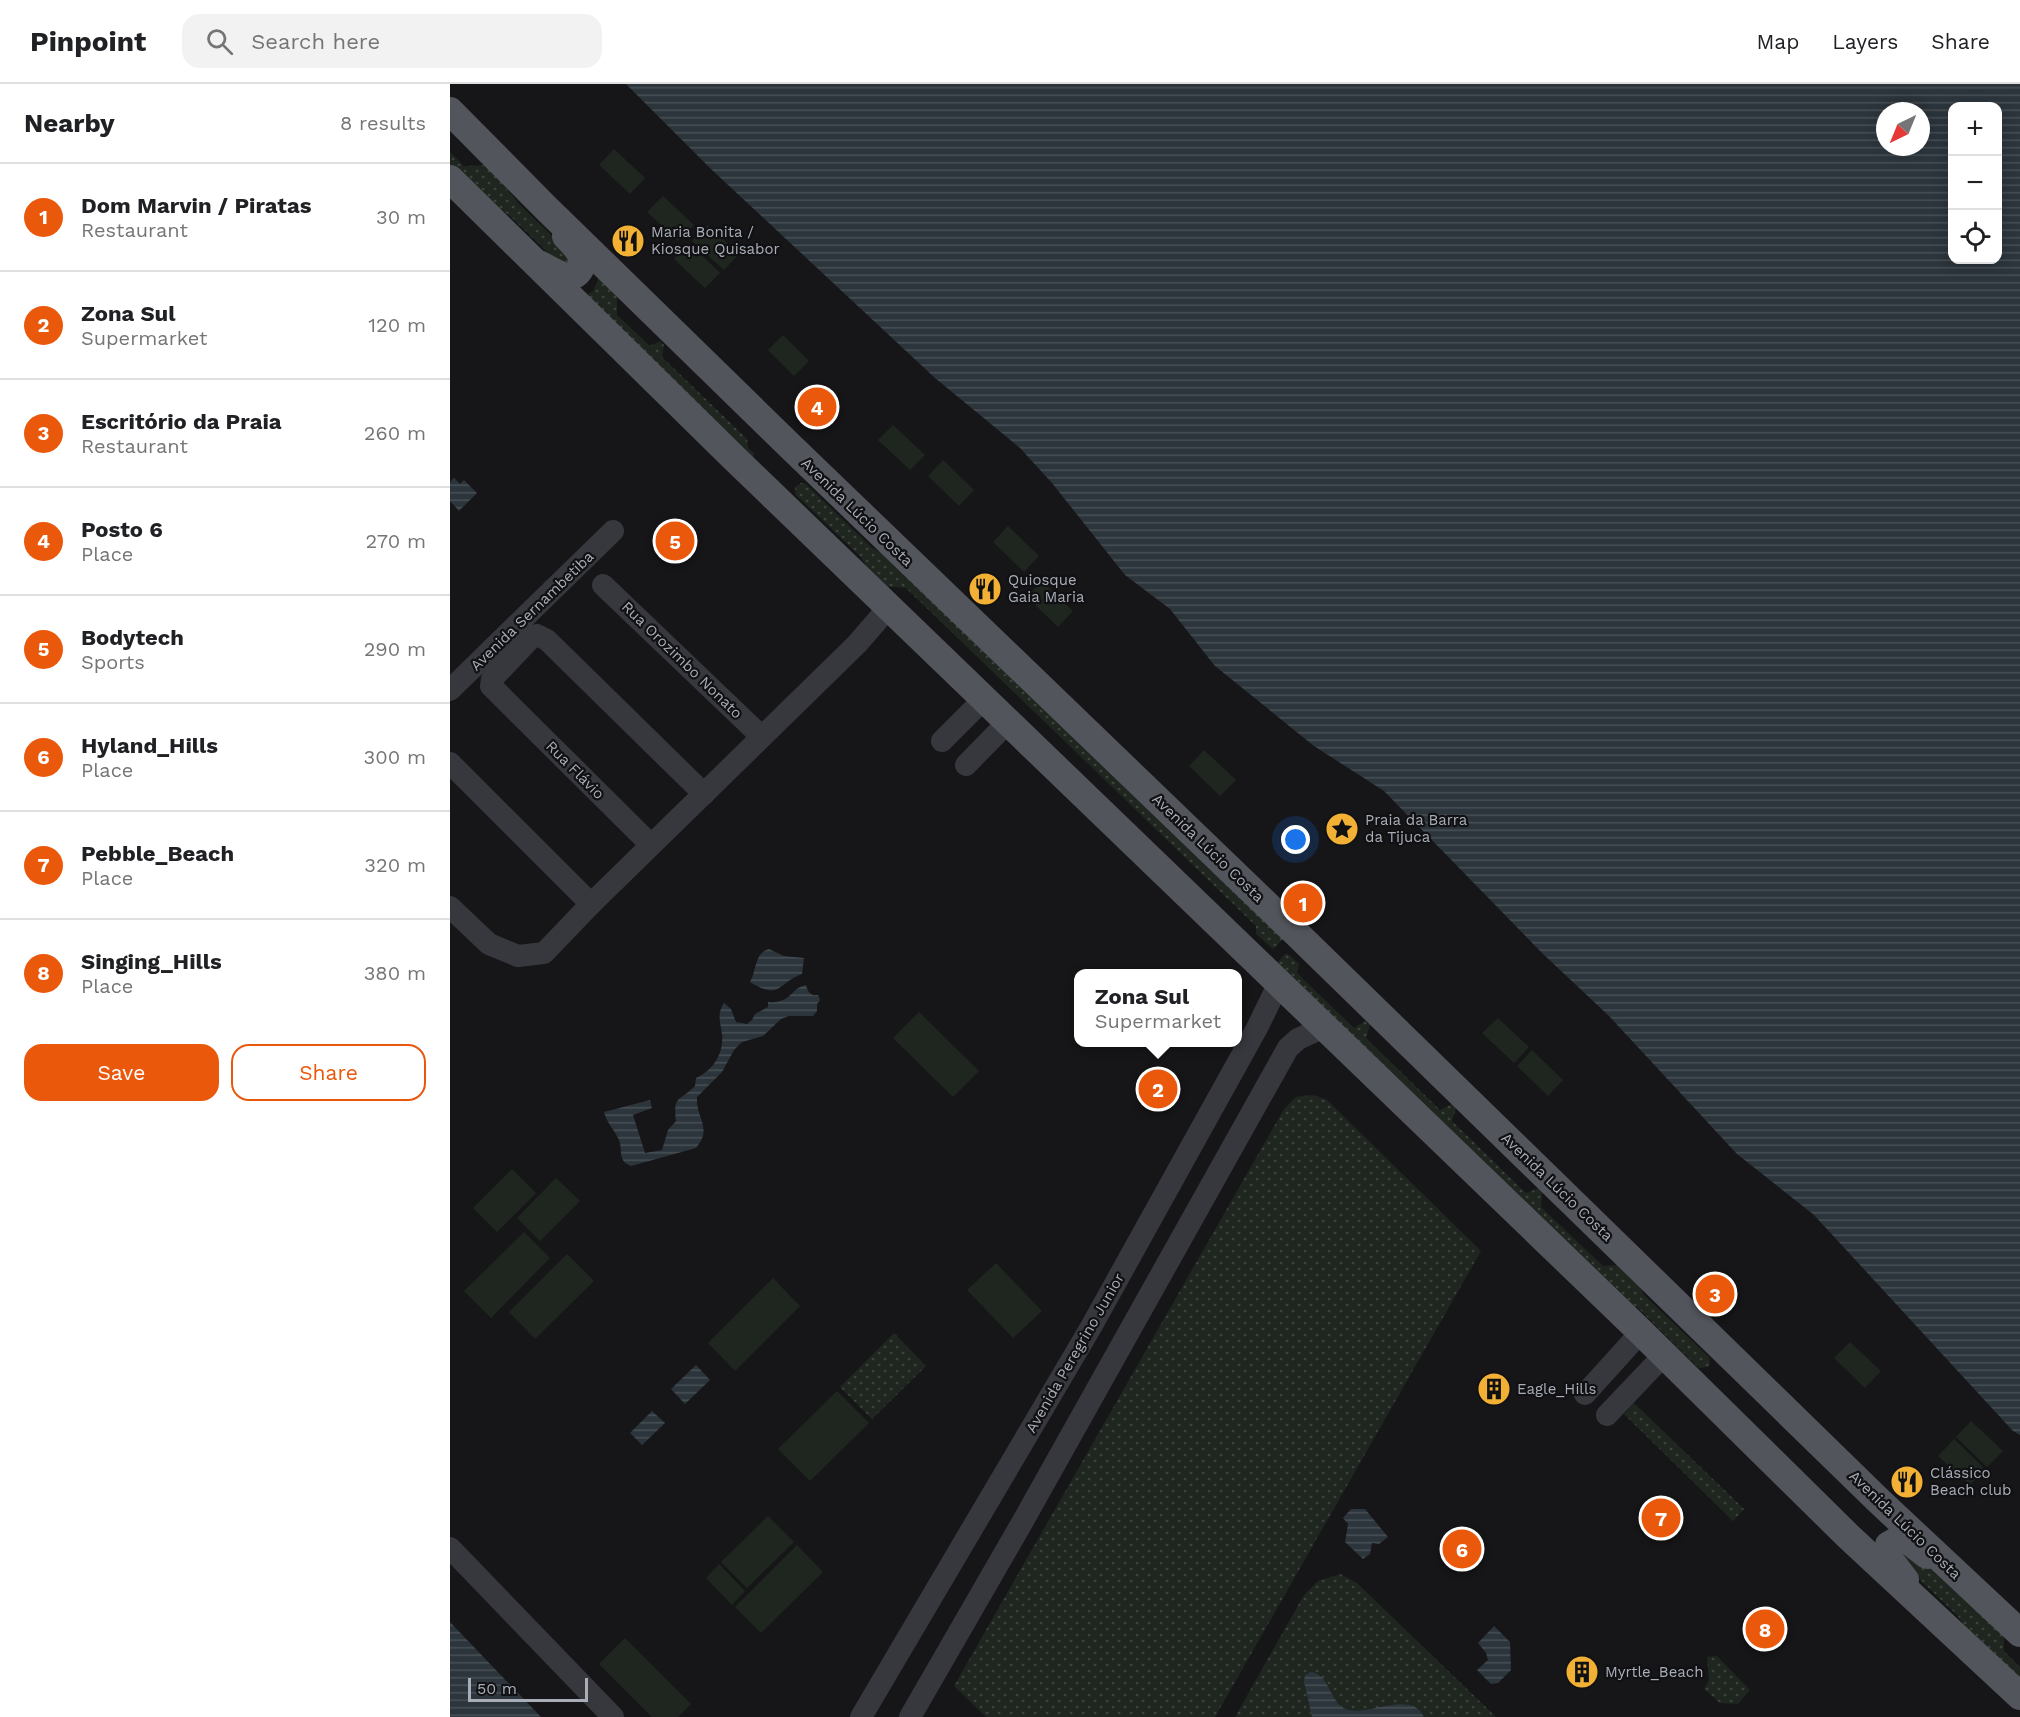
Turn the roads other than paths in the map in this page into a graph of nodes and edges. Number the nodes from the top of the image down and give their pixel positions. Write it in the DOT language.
graph roads {
  1 [pos="450,111"];
  2 [pos="450,179"];
  3 [pos="545,207"];
  4 [pos="534,262"];
  5 [pos="872,526"];
  6 [pos="614,531"];
  7 [pos="821,540"];
  8 [pos="603,585"];
  9 [pos="890,608"];
  10 [pos="450,690"];
  11 [pos="985,698"];
  12 [pos="1009,721"];
  13 [pos="761,736"];
  14 [pos="942,741"];
  15 [pos="450,763"];
  16 [pos="966,765"];
  17 [pos="704,794"];
  18 [pos="651,845"];
  19 [pos="591,904"];
  20 [pos="450,907"];
  21 [pos="1279,983"];
  22 [pos="1324,1027"];
  23 [pos="1665,1293"];
  24 [pos="1641,1332"];
  25 [pos="1665,1355"];
  26 [pos="1584,1394"];
  27 [pos="1607,1415"];
  28 [pos="990,1500"];
  29 [pos="1023,1521"];
  30 [pos="450,1548"];
  31 [pos="1981,1597"];
  32 [pos="1930,1614"];
  33 [pos="2020,1633"];
  34 [pos="2020,1696"];
  35 [pos="865,1716"];
  36 [pos="613,1717"];
  37 [pos="910,1717"];
  1 -- 3 [label="main road, Avenida Lúcio Costa"];
  2 -- 4 [label="main road"];
  3 -- 4 [label="main road"];
  3 -- 5 [label="main road, Avenida Lúcio Costa"];
  4 -- 7 [label="main road"];
  5 -- 7 [label="main road"];
  5 -- 23 [label="main road, Avenida Lúcio Costa"];
  6 -- 10 [label="street, Avenida Sernambetiba"];
  7 -- 9 [label="main road"];
  8 -- 13 [label="street, Rua Orozimbo Nonato"];
  9 -- 11 [label="main road"];
  9 -- 13 [label="street"];
  11 -- 12 [label="main road"];
  11 -- 14 [label="street"];
  12 -- 16 [label="street"];
  12 -- 21 [label="main road"];
  13 -- 17 [label="street"];
  15 -- 19 [label="street"];
  17 -- 18 [label="street"];
  17 -- 18 [label="street, Rua Flávio"];
  18 -- 19 [label="street"];
  19 -- 20 [label="street"];
  21 -- 22 [label="main road"];
  21 -- 28 [label="street, Avenida Peregrino Junior"];
  22 -- 24 [label="main road"];
  22 -- 29 [label="street"];
  23 -- 25 [label="main road"];
  23 -- 31 [label="main road, Avenida Lúcio Costa"];
  24 -- 25 [label="main road"];
  24 -- 26 [label="street"];
  25 -- 27 [label="street"];
  25 -- 32 [label="main road"];
  28 -- 29 [label="street"];
  28 -- 35 [label="street, Avenida Peregrino Junior"];
  29 -- 37 [label="street"];
  30 -- 36 [label="street"];
  31 -- 32 [label="main road"];
  31 -- 33 [label="main road, Avenida Lúcio Costa"];
  32 -- 34 [label="main road"];
}
